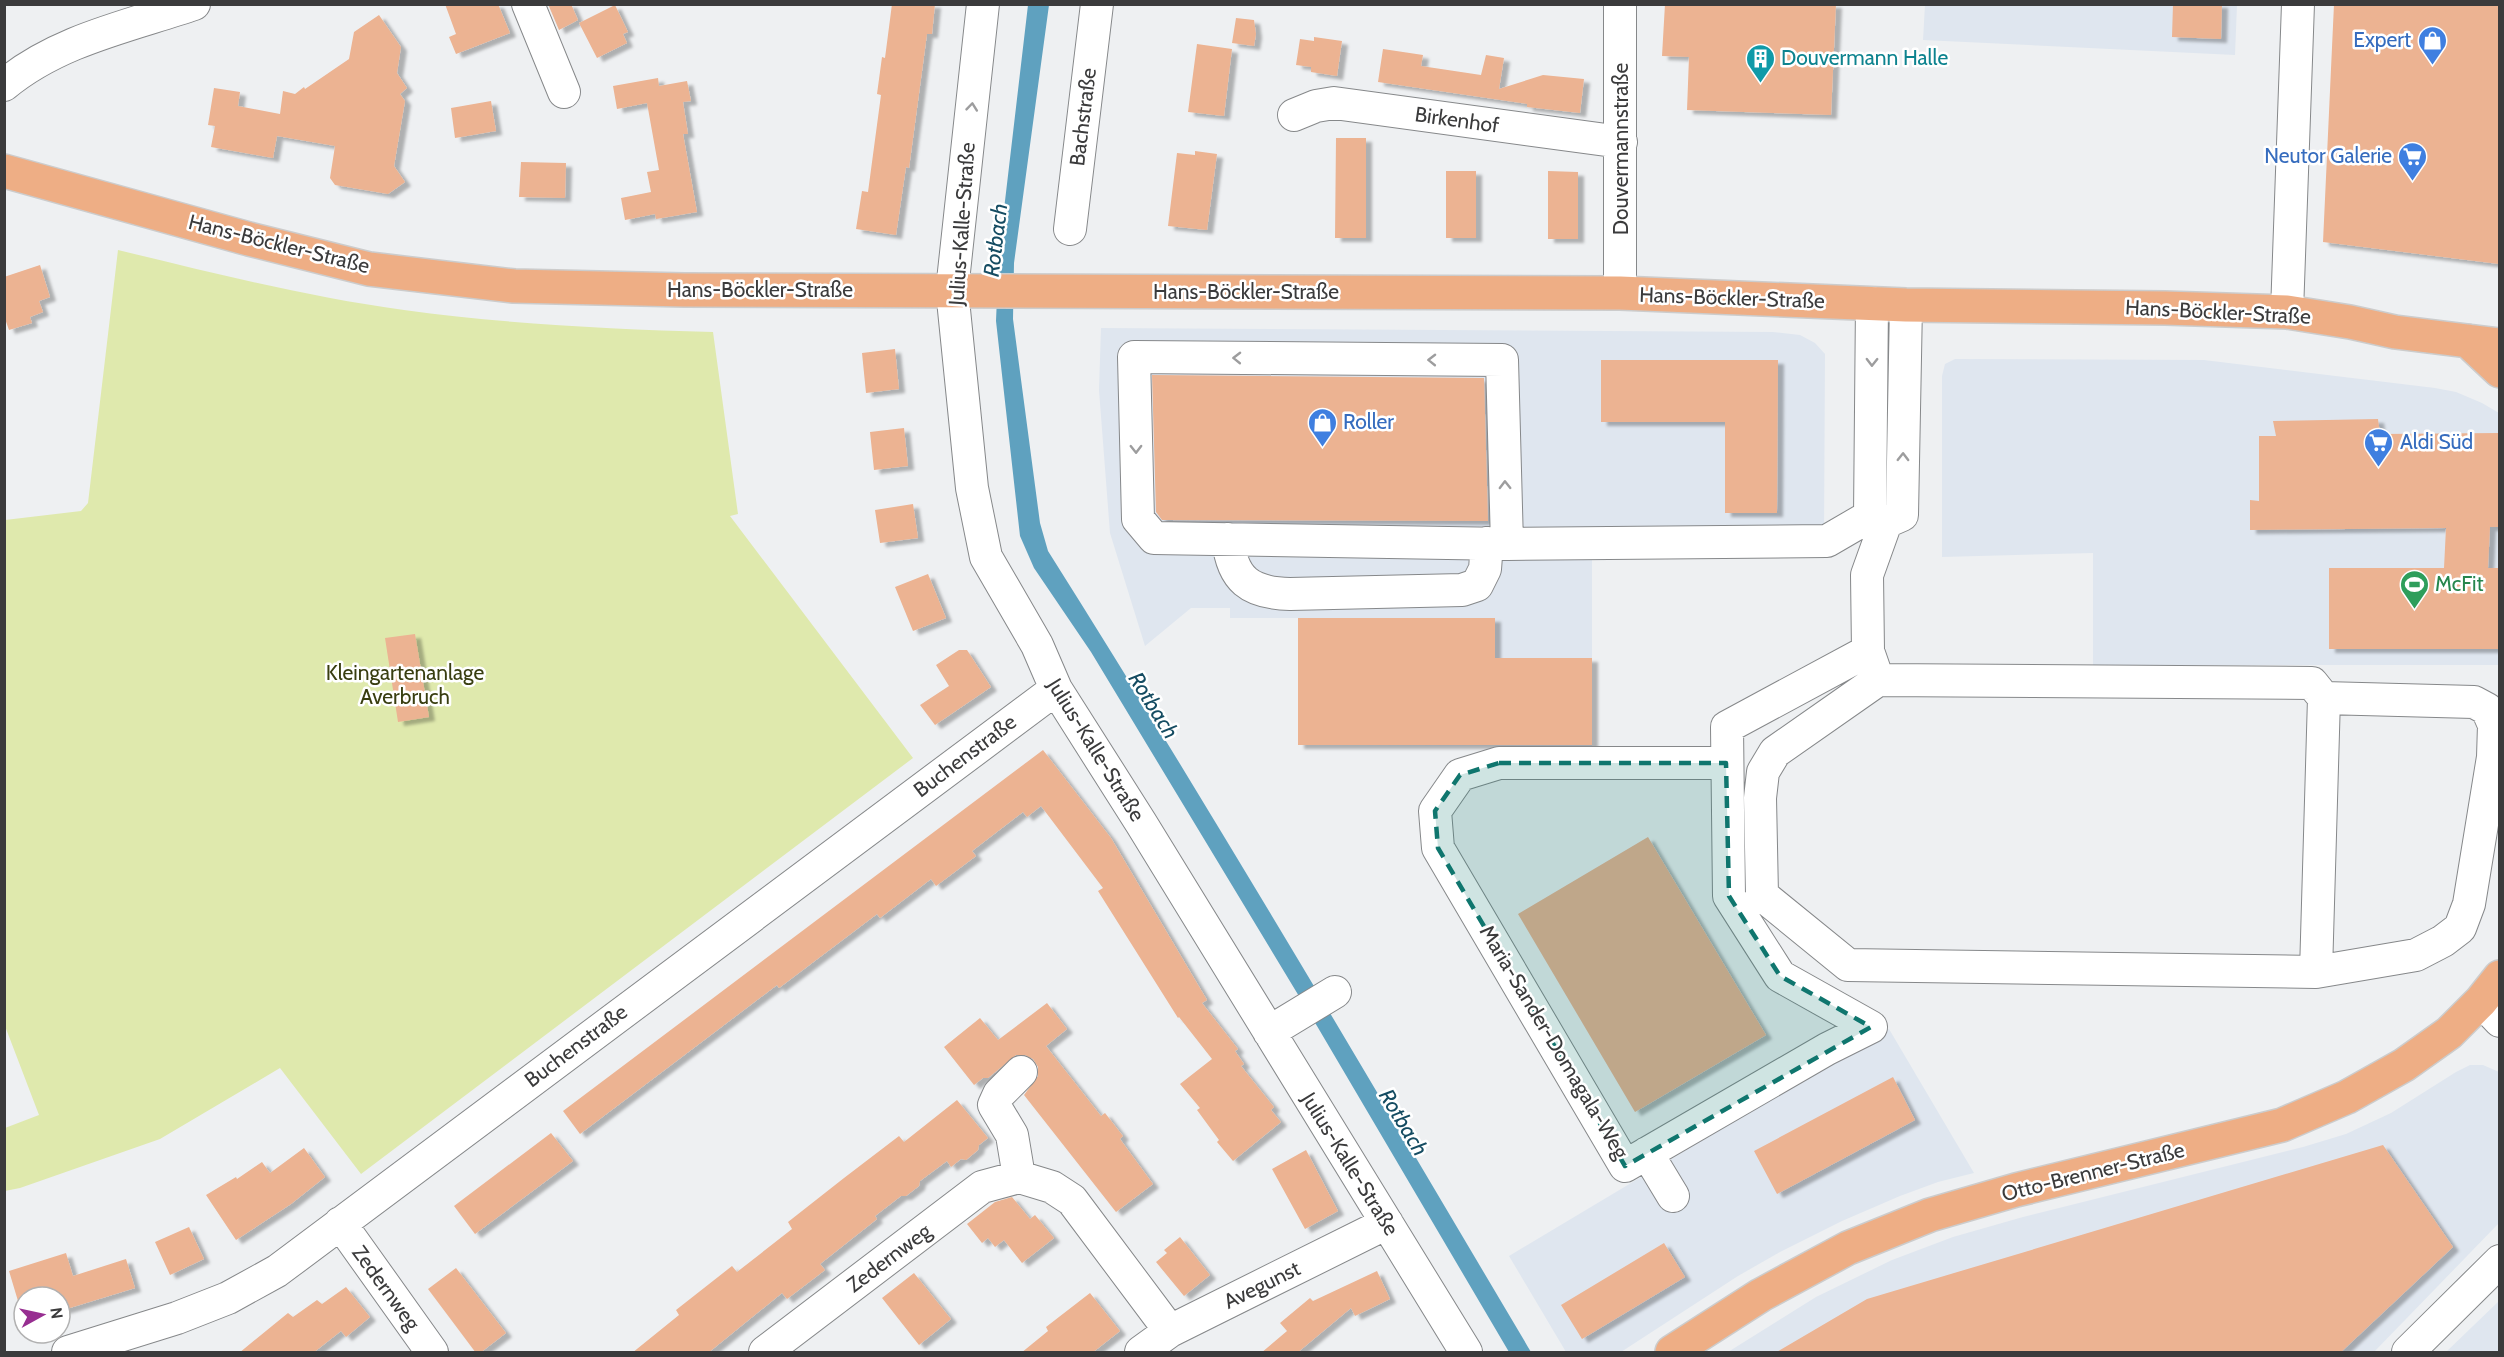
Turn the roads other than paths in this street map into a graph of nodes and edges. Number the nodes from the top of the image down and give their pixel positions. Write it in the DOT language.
graph roads {
  1 [pos="194,4"];
  2 [pos="528,4"];
  3 [pos="983,4"];
  4 [pos="1097,4"];
  5 [pos="1620,4"];
  6 [pos="2298,4"];
  7 [pos="4,85"];
  8 [pos="564,92"];
  9 [pos="1294,115"];
  10 [pos="1621,142"];
  11 [pos="4,171"];
  12 [pos="1070,229"];
  13 [pos="968,290"];
  14 [pos="1620,293"];
  15 [pos="1872,303"];
  16 [pos="1906,305"];
  17 [pos="2287,312"];
  18 [pos="2484,343"];
  19 [pos="2499,371"];
  20 [pos="1886,518"];
  21 [pos="1228,539"];
  22 [pos="1497,543"];
  23 [pos="1873,665"];
  24 [pos="1056,689"];
  25 [pos="2324,698"];
  26 [pos="1726,763"];
  27 [pos="2316,972"];
  28 [pos="1335,992"];
  29 [pos="2493,1000"];
  30 [pos="1282,1024"];
  31 [pos="1021,1072"];
  32 [pos="1647,1153"];
  33 [pos="1019,1177"];
  34 [pos="1672,1196"];
  35 [pos="340,1223"];
  36 [pos="1387,1223"];
  37 [pos="2499,1261"];
  38 [pos="1170,1331"];
  39 [pos="68,1353"];
  40 [pos="432,1353"];
  41 [pos="765,1353"];
  42 [pos="1141,1353"];
  43 [pos="1466,1353"];
  44 [pos="1672,1353"];
  45 [pos="2408,1353"];
  1 -- 7 [label="street"];
  2 -- 8 [label="street"];
  13 -- 3 [label="street, Julius-Kalle-Straße, one-way"];
  4 -- 12 [label="street, Bachstraße"];
  5 -- 10 [label="street, Douvermannstraße"];
  6 -- 17 [label="street"];
  9 -- 10 [label="street, Birkenhof"];
  10 -- 14 [label="street, Douvermannstraße"];
  11 -- 13 [label="main road, Hans-Böckler-Straße"];
  13 -- 14 [label="main road, Hans-Böckler-Straße"];
  13 -- 24 [label="street, Julius-Kalle-Straße"];
  14 -- 15 [label="main road, Hans-Böckler-Straße"];
  15 -- 16 [label="main road, Hans-Böckler-Straße"];
  15 -- 20 [label="street, one-way"];
  16 -- 17 [label="main road, Hans-Böckler-Straße"];
  20 -- 16 [label="street, one-way"];
  17 -- 18 [label="main road, Hans-Böckler-Straße"];
  18 -- 19 [label="main road"];
  20 -- 22 [label="street"];
  20 -- 23 [label="street"];
  21 -- 22 [label="street"];
  21 -- 22 [label="street"];
  22 -- 21 [label="street, one-way"];
  23 -- 25 [label="street"];
  23 -- 26 [label="street, Maria-Sander-Domagala-Weg"];
  23 -- 27 [label="street"];
  24 -- 30 [label="street, Julius-Kalle-Straße"];
  24 -- 35 [label="street, Buchenstraße"];
  25 -- 27 [label="street"];
  25 -- 27 [label="street"];
  26 -- 32 [label="street, Maria-Sander-Domagala-Weg"];
  26 -- 32 [label="street, Maria-Sander-Domagala-Weg"];
  28 -- 30 [label="street"];
  29 -- 44 [label="main road, Otto-Brenner-Straße"];
  30 -- 36 [label="street, Julius-Kalle-Straße"];
  31 -- 33 [label="street"];
  32 -- 34 [label="street"];
  33 -- 38 [label="street"];
  33 -- 41 [label="street, Zedernweg"];
  35 -- 39 [label="street, Buchenstraße"];
  35 -- 40 [label="street, Zedernweg"];
  36 -- 38 [label="street, Avegunst"];
  36 -- 43 [label="street, Julius-Kalle-Straße"];
  37 -- 45 [label="street"];
  38 -- 42 [label="street, Avegunst"];
}
